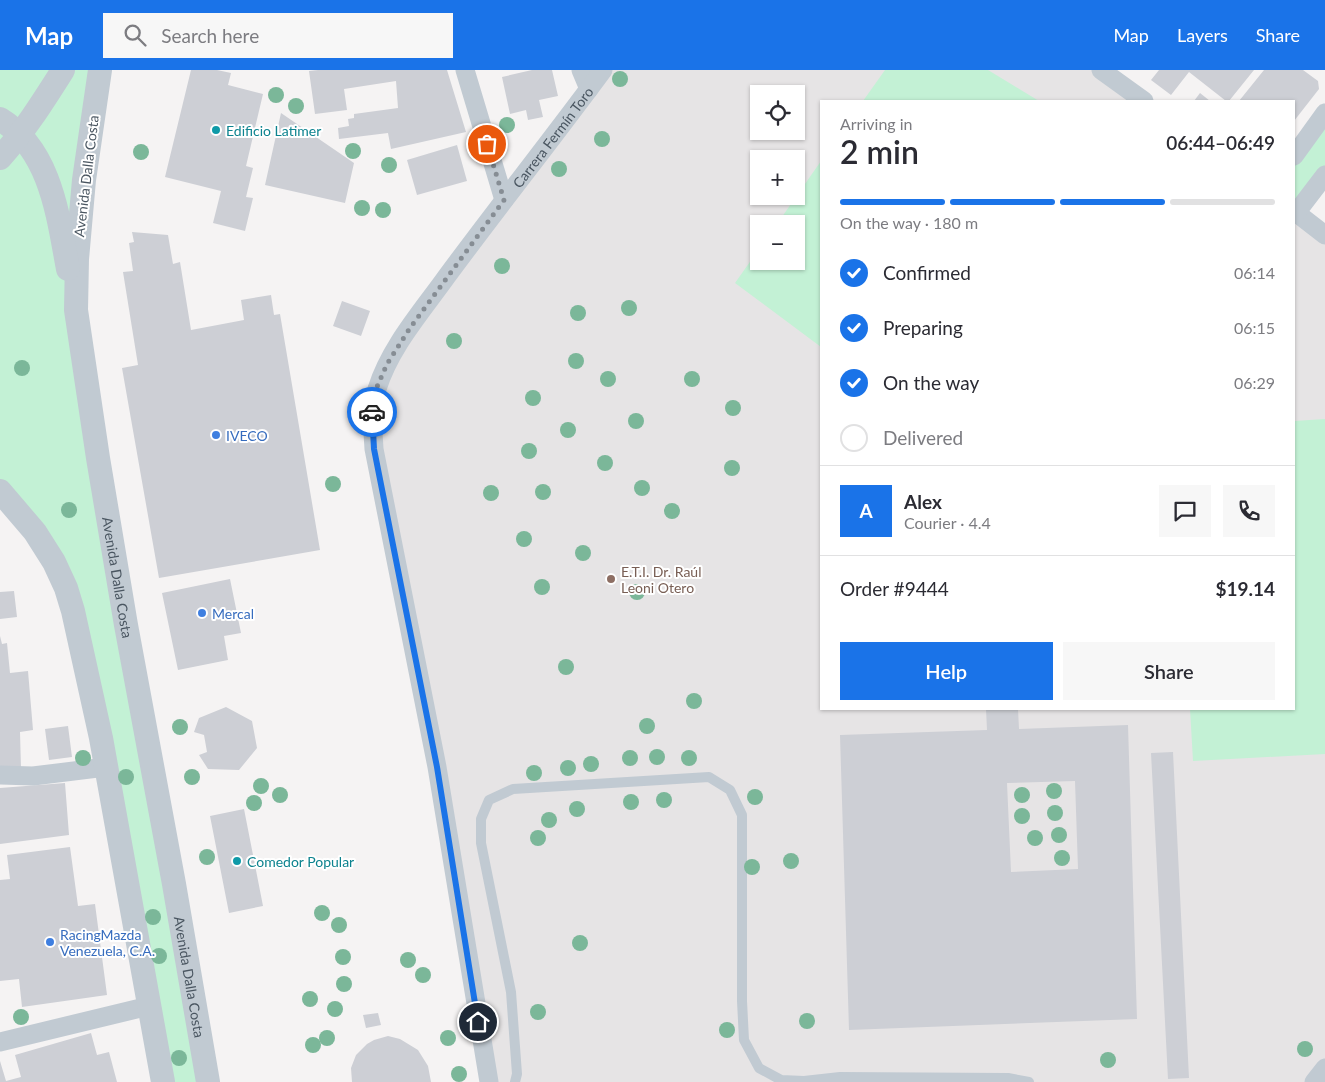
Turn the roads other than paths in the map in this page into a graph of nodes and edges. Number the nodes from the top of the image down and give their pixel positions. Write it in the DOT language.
graph roads {
  1 [pos="63,70"];
  2 [pos="100,70"];
  3 [pos="465,70"];
  4 [pos="581,70"];
  5 [pos="604,70"];
  6 [pos="1101,70"];
  7 [pos="590,89"];
  8 [pos="1143,100"];
  9 [pos="1325,114"];
  10 [pos="0,119"];
  11 [pos="19,134"];
  12 [pos="1295,155"];
  13 [pos="0,158"];
  14 [pos="1325,175"];
  15 [pos="504,200"];
  16 [pos="1295,212"];
  17 [pos="1325,235"];
  18 [pos="76,310"];
  19 [pos="0,491"];
  20 [pos="106,767"];
  21 [pos="0,775"];
  22 [pos="149,1006"];
  23 [pos="0,1042"];
  24 [pos="1325,1068"];
  25 [pos="163,1082"];
  26 [pos="208,1082"];
  27 [pos="489,1082"];
  28 [pos="515,1082"];
  29 [pos="1029,1082"];
  30 [pos="1314,1082"];
  1 -- 11 [label="street"];
  2 -- 18 [label="street, Avenida Dalla Costa"];
  3 -- 15 [label="street"];
  4 -- 7 [label="street"];
  5 -- 7 [label="street, Carrera Fermín Toro"];
  6 -- 8 [label="street"];
  7 -- 15 [label="street, Carrera Fermín Toro"];
  9 -- 12 [label="street"];
  10 -- 11 [label="street"];
  11 -- 13 [label="street"];
  11 -- 18 [label="street"];
  14 -- 16 [label="street"];
  15 -- 27 [label="street, Carrera Fermín Toro"];
  16 -- 17 [label="street"];
  18 -- 26 [label="street, Avenida Dalla Costa"];
  19 -- 20 [label="street"];
  20 -- 21 [label="street"];
  20 -- 22 [label="street"];
  22 -- 23 [label="street"];
  22 -- 25 [label="street"];
  24 -- 30 [label="street"];
  28 -- 29 [label="lane"];
}
